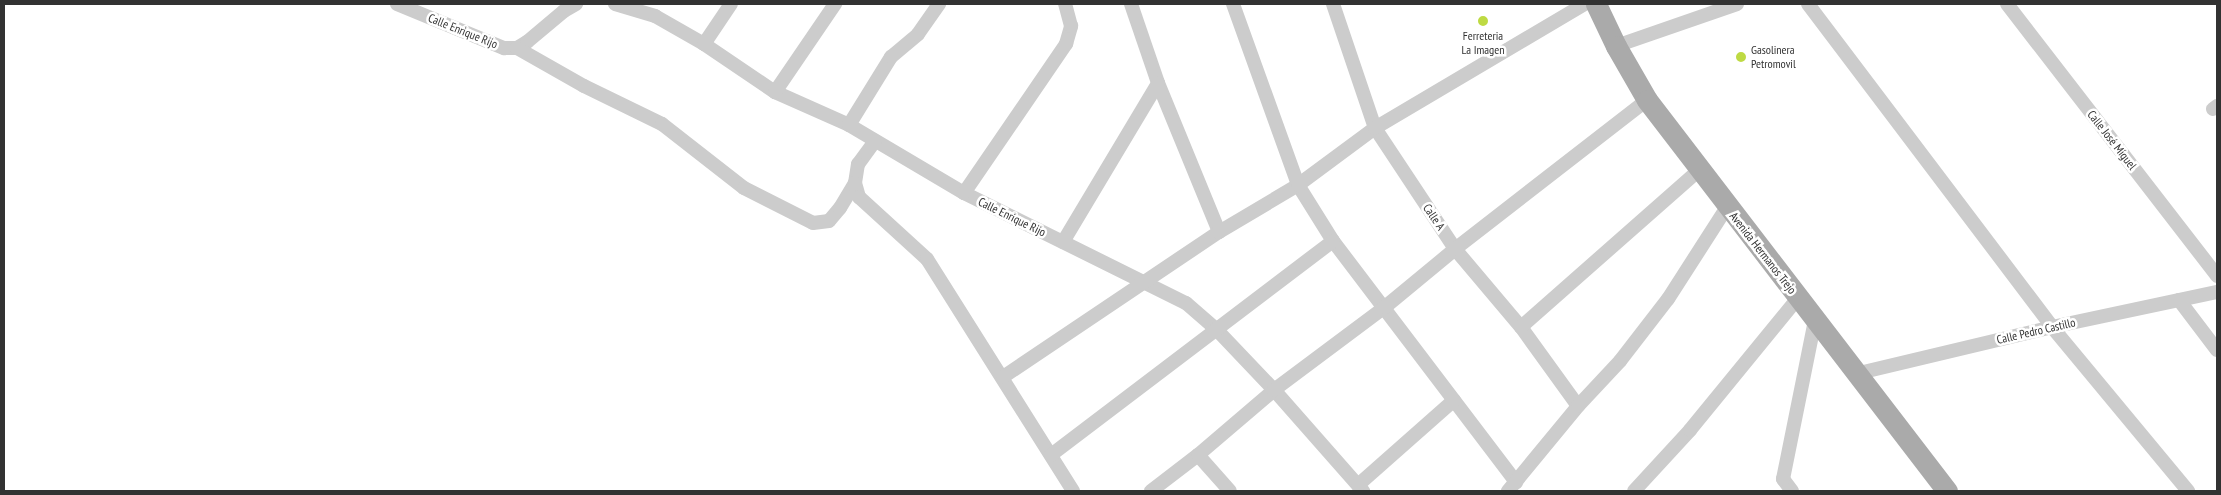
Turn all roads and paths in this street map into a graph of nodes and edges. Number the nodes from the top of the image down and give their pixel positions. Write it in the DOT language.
graph roads {
  1 [pos="397,4"];
  2 [pos="573,4"];
  3 [pos="615,4"];
  4 [pos="731,4"];
  5 [pos="835,4"];
  6 [pos="939,4"];
  7 [pos="1065,4"];
  8 [pos="1131,4"];
  9 [pos="1233,4"];
  10 [pos="1333,4"];
  11 [pos="1585,4"];
  12 [pos="1596,4"];
  13 [pos="1737,4"];
  14 [pos="1808,4"];
  15 [pos="2007,4"];
  16 [pos="413,8"];
  17 [pos="704,44"];
  18 [pos="1616,46"];
  19 [pos="517,48"];
  20 [pos="1158,82"];
  21 [pos="775,92"];
  22 [pos="1647,100"];
  23 [pos="849,125"];
  24 [pos="1375,128"];
  25 [pos="875,141"];
  26 [pos="1700,169"];
  27 [pos="855,183"];
  28 [pos="1298,185"];
  29 [pos="964,193"];
  30 [pos="1727,207"];
  31 [pos="1219,232"];
  32 [pos="1334,241"];
  33 [pos="1063,242"];
  34 [pos="1455,249"];
  35 [pos="2217,276"];
  36 [pos="1144,282"];
  37 [pos="2217,292"];
  38 [pos="1798,298"];
  39 [pos="2179,300"];
  40 [pos="1385,307"];
  41 [pos="1815,320"];
  42 [pos="2052,327"];
  43 [pos="1520,328"];
  44 [pos="1216,329"];
  45 [pos="2217,350"];
  46 [pos="1855,374"];
  47 [pos="1003,377"];
  48 [pos="1274,390"];
  49 [pos="1454,400"];
  50 [pos="1578,406"];
  51 [pos="1051,455"];
  52 [pos="1198,455"];
  53 [pos="1512,486"];
  54 [pos="1360,488"];
  55 [pos="1072,491"];
  56 [pos="1151,491"];
  57 [pos="1230,491"];
  58 [pos="1634,491"];
  59 [pos="1792,491"];
  60 [pos="1947,491"];
  61 [pos="2188,491"];
  1 -- 16 [label="street, Calle Enrique Rijo"];
  2 -- 19 [label="street"];
  3 -- 17 [label="street, Calle Enrique Rijo"];
  4 -- 17 [label="street"];
  5 -- 21 [label="street"];
  6 -- 23 [label="street"];
  7 -- 29 [label="street"];
  8 -- 20 [label="street"];
  9 -- 28 [label="street"];
  10 -- 24 [label="street, Calle A"];
  11 -- 24 [label="street"];
  12 -- 18 [label="main road, Avenida Hermanos Trejo"];
  13 -- 18 [label="street"];
  14 -- 42 [label="street"];
  15 -- 35 [label="street, Calle José Miguel"];
  16 -- 19 [label="street, Calle Enrique Rijo"];
  17 -- 21 [label="street, Calle Enrique Rijo"];
  18 -- 22 [label="main road, Avenida Hermanos Trejo"];
  19 -- 27 [label="street, Calle Enrique Rijo"];
  20 -- 31 [label="street"];
  20 -- 33 [label="street"];
  21 -- 23 [label="street, Calle Enrique Rijo"];
  22 -- 26 [label="main road, Avenida Hermanos Trejo"];
  22 -- 34 [label="street"];
  23 -- 25 [label="street, Calle Enrique Rijo"];
  24 -- 28 [label="street"];
  24 -- 34 [label="street, Calle A"];
  25 -- 27 [label="street, Calle Enrique Rijo"];
  25 -- 29 [label="street, Calle Enrique Rijo"];
  26 -- 30 [label="main road, Avenida Hermanos Trejo"];
  26 -- 43 [label="street"];
  27 -- 47 [label="street"];
  28 -- 31 [label="street"];
  28 -- 32 [label="street"];
  29 -- 33 [label="street, Calle Enrique Rijo"];
  30 -- 38 [label="main road, Avenida Hermanos Trejo"];
  30 -- 50 [label="street"];
  31 -- 36 [label="street"];
  32 -- 40 [label="street"];
  32 -- 44 [label="street"];
  33 -- 36 [label="street, Calle Enrique Rijo"];
  34 -- 40 [label="street"];
  34 -- 43 [label="street, Calle A"];
  36 -- 44 [label="street, Calle Enrique Rijo"];
  36 -- 47 [label="street"];
  37 -- 39 [label="street, Calle Pedro Castillo"];
  38 -- 41 [label="main road, Avenida Hermanos Trejo"];
  38 -- 58 [label="street"];
  39 -- 42 [label="street, Calle Pedro Castillo"];
  39 -- 45 [label="street"];
  40 -- 48 [label="street"];
  40 -- 49 [label="street"];
  41 -- 46 [label="main road, Avenida Hermanos Trejo"];
  41 -- 59 [label="street"];
  42 -- 46 [label="street, Calle Pedro Castillo"];
  42 -- 61 [label="street"];
  43 -- 50 [label="street, Calle A"];
  44 -- 48 [label="street, Calle Enrique Rijo"];
  44 -- 51 [label="street"];
  46 -- 60 [label="main road, Avenida Hermanos Trejo"];
  47 -- 51 [label="street"];
  48 -- 52 [label="street"];
  48 -- 54 [label="street, Calle Enrique Rijo"];
  49 -- 53 [label="street"];
  49 -- 54 [label="street"];
  50 -- 53 [label="street"];
  51 -- 55 [label="street"];
  52 -- 56 [label="street"];
  52 -- 57 [label="street"];
}
